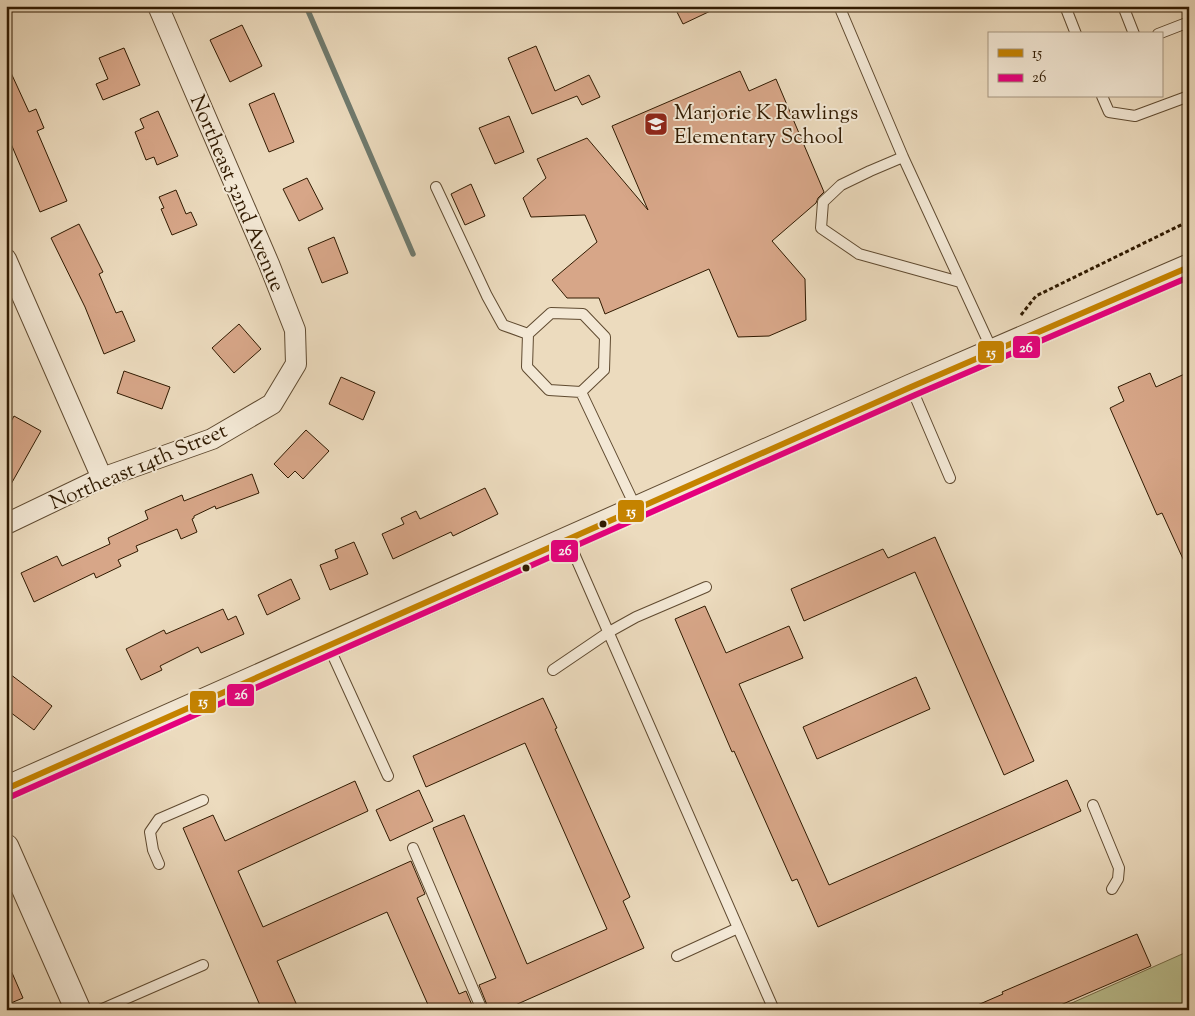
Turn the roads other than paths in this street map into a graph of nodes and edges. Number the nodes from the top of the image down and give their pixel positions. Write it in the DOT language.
graph roads {
  1 [pos="158,6"];
  2 [pos="839,6"];
  3 [pos="1065,6"];
  4 [pos="1123,6"];
  5 [pos="1189,22"];
  6 [pos="1075,32"];
  7 [pos="1133,32"];
  8 [pos="1162,32"];
  9 [pos="1189,96"];
  10 [pos="1103,98"];
  11 [pos="1161,101"];
  12 [pos="902,157"];
  13 [pos="436,188"];
  14 [pos="6,259"];
  15 [pos="1189,266"];
  16 [pos="960,282"];
  17 [pos="528,334"];
  18 [pos="993,353"];
  19 [pos="285,382"];
  20 [pos="911,387"];
  21 [pos="581,392"];
  22 [pos="102,478"];
  23 [pos="950,478"];
  24 [pos="636,509"];
  25 [pos="6,524"];
  26 [pos="568,540"];
  27 [pos="706,587"];
  28 [pos="609,632"];
  29 [pos="329,647"];
  30 [pos="552,670"];
  31 [pos="388,776"];
  32 [pos="6,789"];
  33 [pos="203,800"];
  34 [pos="1092,805"];
  35 [pos="6,848"];
  36 [pos="414,848"];
  37 [pos="159,864"];
  38 [pos="1112,889"];
  39 [pos="738,928"];
  40 [pos="677,956"];
  41 [pos="203,965"];
  42 [pos="78,1010"];
  43 [pos="100,1010"];
  44 [pos="482,1010"];
  45 [pos="774,1010"];
  1 -- 19 [label="street, Northeast 32nd Avenue"];
  2 -- 12 [label="lane"];
  3 -- 6 [label="lane"];
  4 -- 7 [label="lane"];
  5 -- 8 [label="lane"];
  9 -- 11 [label="lane"];
  10 -- 11 [label="lane"];
  12 -- 16 [label="lane"];
  12 -- 16 [label="lane"];
  13 -- 17 [label="lane"];
  14 -- 22 [label="street"];
  15 -- 18 [label="street"];
  16 -- 18 [label="lane"];
  17 -- 21 [label="lane"];
  17 -- 21 [label="lane"];
  18 -- 20 [label="street"];
  19 -- 22 [label="street, Northeast 14th Street"];
  20 -- 23 [label="lane"];
  20 -- 24 [label="street"];
  21 -- 24 [label="lane"];
  22 -- 25 [label="street, Northeast 14th Street"];
  24 -- 26 [label="street"];
  26 -- 28 [label="lane"];
  26 -- 29 [label="street"];
  27 -- 28 [label="lane"];
  28 -- 30 [label="lane"];
  28 -- 39 [label="lane"];
  29 -- 31 [label="lane"];
  29 -- 32 [label="street"];
  33 -- 37 [label="lane"];
  34 -- 38 [label="lane"];
  35 -- 42 [label="street"];
  36 -- 44 [label="lane"];
  39 -- 40 [label="lane"];
  39 -- 45 [label="lane"];
  41 -- 43 [label="lane"];
}
